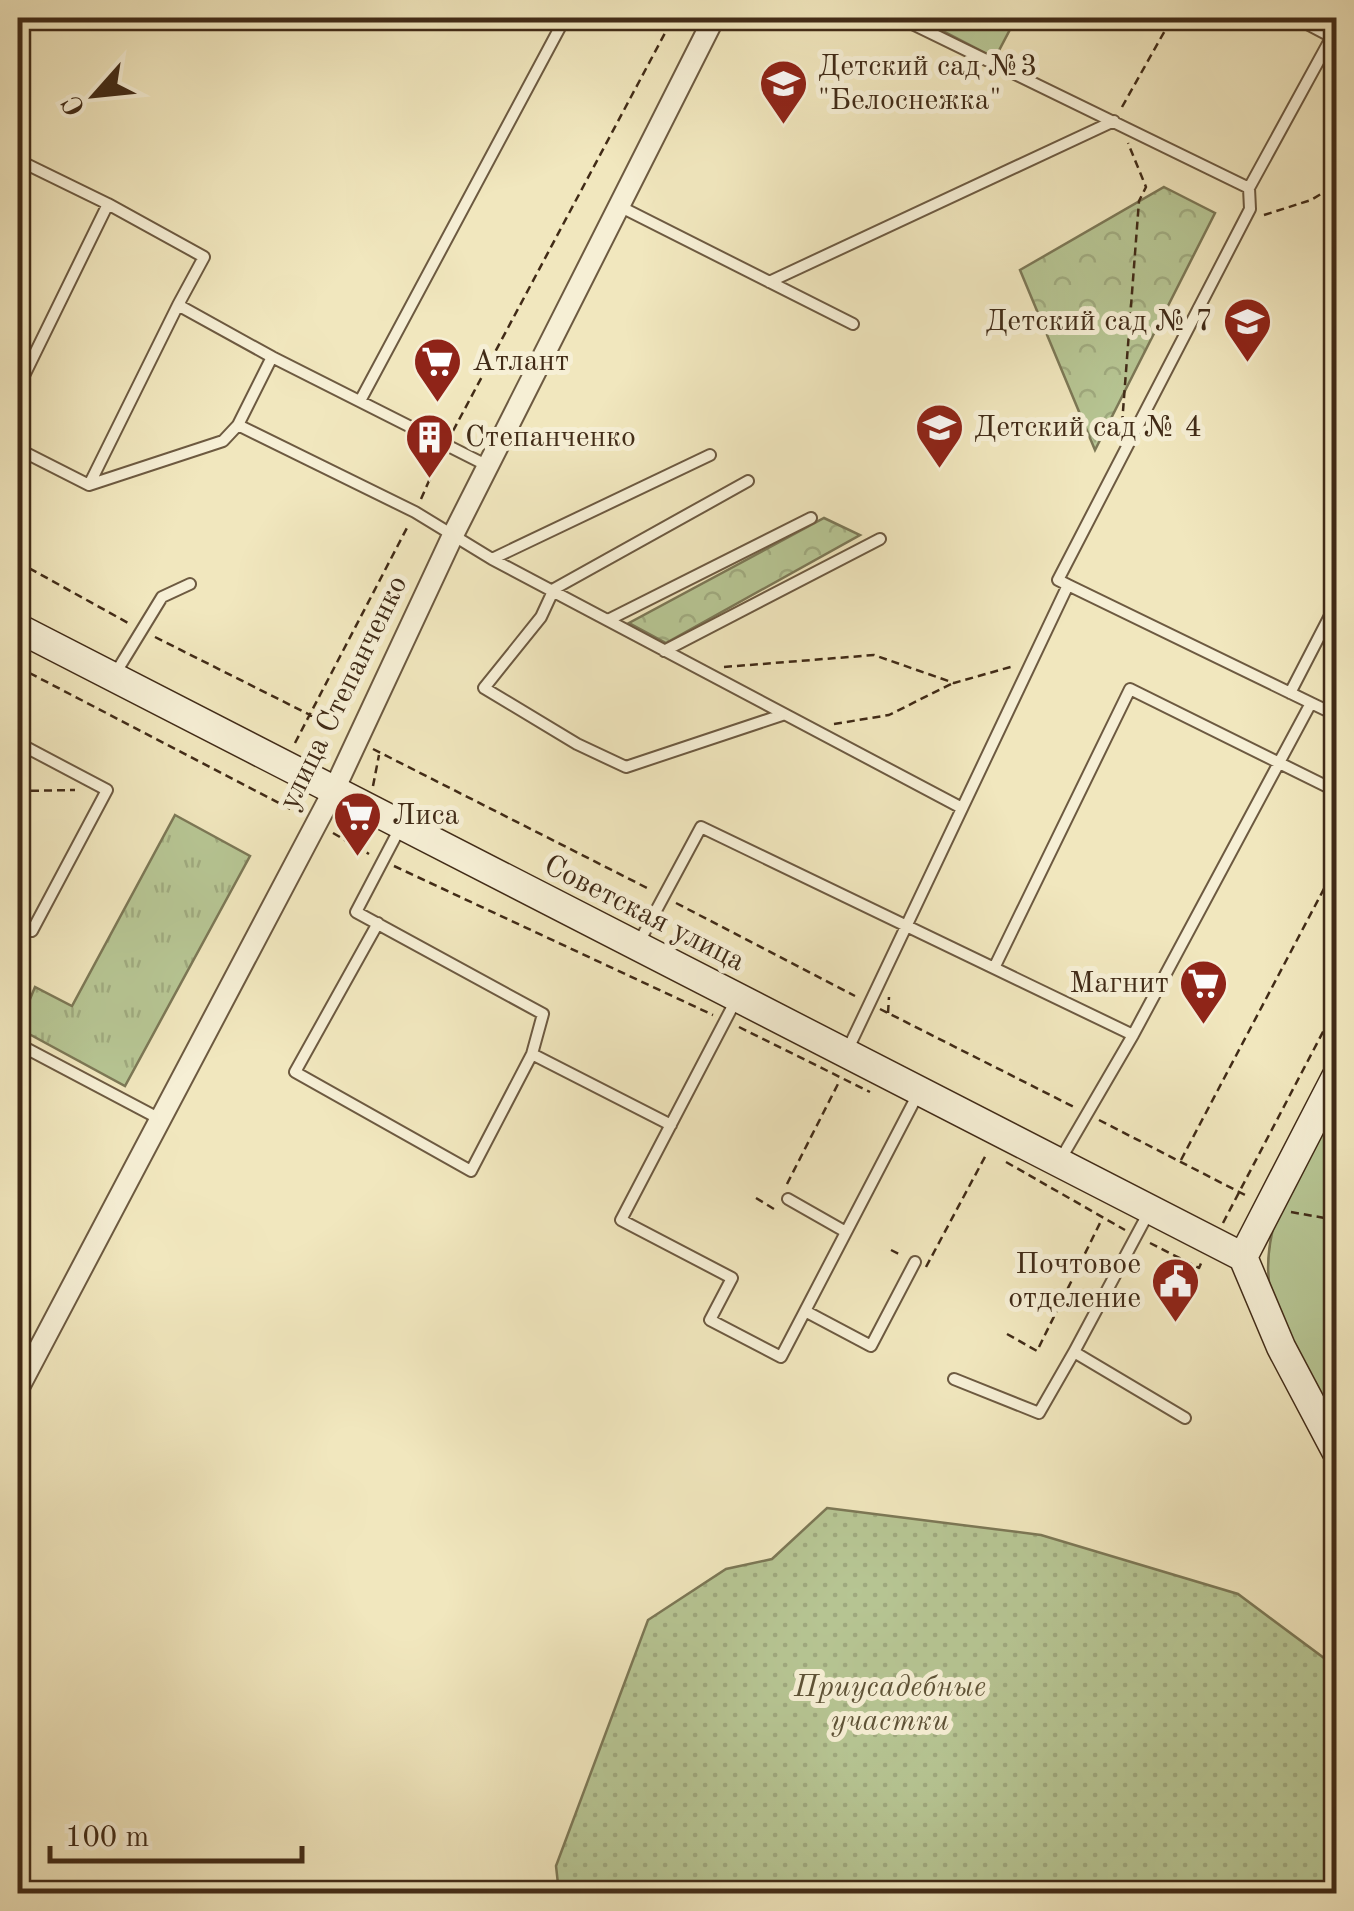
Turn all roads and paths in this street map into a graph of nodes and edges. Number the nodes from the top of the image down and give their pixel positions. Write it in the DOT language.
graph roads {
  1 [pos="565,18"];
  2 [pos="673,18"];
  3 [pos="711,18"];
  4 [pos="900,18"];
  5 [pos="1172,18"];
  6 [pos="1296,18"];
  7 [pos="1334,33"];
  8 [pos="1119,124"];
  9 [pos="19,163"];
  10 [pos="1336,185"];
  11 [pos="1249,188"];
  12 [pos="108,204"];
  13 [pos="616,205"];
  14 [pos="1250,209"];
  15 [pos="769,282"];
  16 [pos="178,305"];
  17 [pos="853,324"];
  18 [pos="272,358"];
  19 [pos="18,388"];
  20 [pos="360,401"];
  21 [pos="238,424"];
  22 [pos="445,446"];
  23 [pos="18,449"];
  24 [pos="710,456"];
  25 [pos="1119,460"];
  26 [pos="488,466"];
  27 [pos="748,481"];
  28 [pos="88,485"];
  29 [pos="414,512"];
  30 [pos="811,518"];
  31 [pos="454,533"];
  32 [pos="880,539"];
  33 [pos="492,558"];
  34 [pos="190,584"];
  35 [pos="1068,585"];
  36 [pos="554,589"];
  37 [pos="1336,604"];
  38 [pos="608,620"];
  39 [pos="18,628"];
  40 [pos="664,651"];
  41 [pos="1030,662"];
  42 [pos="699,668"];
  43 [pos="112,680"];
  44 [pos="954,683"];
  45 [pos="1290,693"];
  46 [pos="1311,703"];
  47 [pos="312,714"];
  48 [pos="782,715"];
  49 [pos="1336,715"];
  50 [pos="812,728"];
  51 [pos="18,743"];
  52 [pos="1280,762"];
  53 [pos="107,790"];
  54 [pos="18,791"];
  55 [pos="332,792"];
  56 [pos="1336,792"];
  57 [pos="960,807"];
  58 [pos="401,828"];
  59 [pos="1336,866"];
  60 [pos="18,923"];
  61 [pos="378,923"];
  62 [pos="906,927"];
  63 [pos="637,947"];
  64 [pos="994,968"];
  65 [pos="738,997"];
  66 [pos="1133,1035"];
  67 [pos="18,1044"];
  68 [pos="532,1054"];
  69 [pos="844,1065"];
  70 [pos="1336,1077"];
  71 [pos="919,1091"];
  72 [pos="158,1118"];
  73 [pos="670,1125"];
  74 [pos="988,1152"];
  75 [pos="1180,1162"];
  76 [pos="1059,1163"];
  77 [pos="756,1198"];
  78 [pos="788,1200"];
  79 [pos="1151,1210"];
  80 [pos="1102,1218"];
  81 [pos="846,1232"];
  82 [pos="890,1250"];
  83 [pos="1243,1257"];
  84 [pos="915,1262"];
  85 [pos="805,1311"];
  86 [pos="1007,1334"];
  87 [pos="1074,1352"];
  88 [pos="954,1378"];
  89 [pos="18,1388"];
  90 [pos="1185,1418"];
  91 [pos="1336,1451"];
  1 -- 20 [label="lane"];
  2 -- 22 [label="path"];
  3 -- 13 [label="street, улица Степанченко"];
  4 -- 8 [label="lane"];
  5 -- 8 [label="path"];
  6 -- 7 [label="lane"];
  7 -- 11 [label="lane"];
  8 -- 11 [label="lane"];
  8 -- 15 [label="lane"];
  8 -- 25 [label="path"];
  9 -- 12 [label="lane"];
  10 -- 14 [label="path"];
  11 -- 14 [label="lane"];
  12 -- 16 [label="lane"];
  12 -- 19 [label="lane"];
  13 -- 15 [label="lane"];
  13 -- 26 [label="street, улица Степанченко"];
  14 -- 25 [label="lane"];
  15 -- 17 [label="lane"];
  16 -- 18 [label="lane"];
  16 -- 28 [label="lane"];
  18 -- 20 [label="lane"];
  18 -- 21 [label="lane"];
  20 -- 22 [label="lane"];
  21 -- 28 [label="lane"];
  21 -- 29 [label="lane"];
  22 -- 26 [label="lane"];
  22 -- 29 [label="path"];
  23 -- 28 [label="lane"];
  24 -- 33 [label="lane"];
  25 -- 35 [label="lane"];
  26 -- 31 [label="street, улица Степанченко"];
  27 -- 36 [label="lane"];
  29 -- 31 [label="lane"];
  29 -- 47 [label="path"];
  30 -- 38 [label="lane"];
  31 -- 33 [label="lane"];
  31 -- 55 [label="street, улица Степанченко"];
  32 -- 40 [label="lane"];
  33 -- 36 [label="lane"];
  34 -- 43 [label="lane"];
  35 -- 41 [label="lane"];
  35 -- 45 [label="lane"];
  36 -- 38 [label="lane"];
  36 -- 48 [label="lane"];
  37 -- 45 [label="lane"];
  38 -- 40 [label="lane"];
  39 -- 43 [label="street, Советская улица"];
  40 -- 42 [label="lane"];
  41 -- 44 [label="path"];
  41 -- 57 [label="lane"];
  42 -- 44 [label="path"];
  42 -- 48 [label="lane"];
  43 -- 55 [label="street, Советская улица"];
  44 -- 50 [label="path"];
  45 -- 46 [label="lane"];
  46 -- 49 [label="lane"];
  46 -- 52 [label="lane"];
  48 -- 50 [label="lane"];
  50 -- 57 [label="lane"];
  51 -- 53 [label="lane"];
  52 -- 56 [label="lane"];
  52 -- 64 [label="lane"];
  52 -- 66 [label="lane"];
  53 -- 54 [label="path"];
  53 -- 60 [label="lane"];
  55 -- 58 [label="street, Советская улица"];
  55 -- 72 [label="street, улица Степанченко"];
  57 -- 62 [label="lane"];
  58 -- 61 [label="lane"];
  58 -- 63 [label="street, Советская улица"];
  59 -- 75 [label="path"];
  61 -- 68 [label="lane"];
  61 -- 68 [label="lane"];
  62 -- 63 [label="lane"];
  62 -- 64 [label="lane"];
  62 -- 69 [label="lane"];
  63 -- 65 [label="street, Советская улица"];
  64 -- 66 [label="lane"];
  65 -- 69 [label="street, Советская улица"];
  65 -- 73 [label="lane"];
  66 -- 76 [label="lane"];
  67 -- 72 [label="lane"];
  68 -- 73 [label="lane"];
  69 -- 71 [label="street, Советская улица"];
  69 -- 77 [label="path"];
  70 -- 83 [label="street"];
  71 -- 76 [label="street, Советская улица"];
  71 -- 81 [label="lane"];
  72 -- 89 [label="street, улица Степанченко"];
  73 -- 85 [label="lane"];
  74 -- 84 [label="path"];
  76 -- 79 [label="street, Советская улица"];
  78 -- 81 [label="lane"];
  79 -- 83 [label="street, Советская улица"];
  79 -- 87 [label="lane"];
  80 -- 86 [label="path"];
  81 -- 85 [label="lane"];
  82 -- 84 [label="path"];
  83 -- 91 [label="street"];
  84 -- 85 [label="lane"];
  87 -- 88 [label="lane"];
  87 -- 90 [label="lane"];
}
